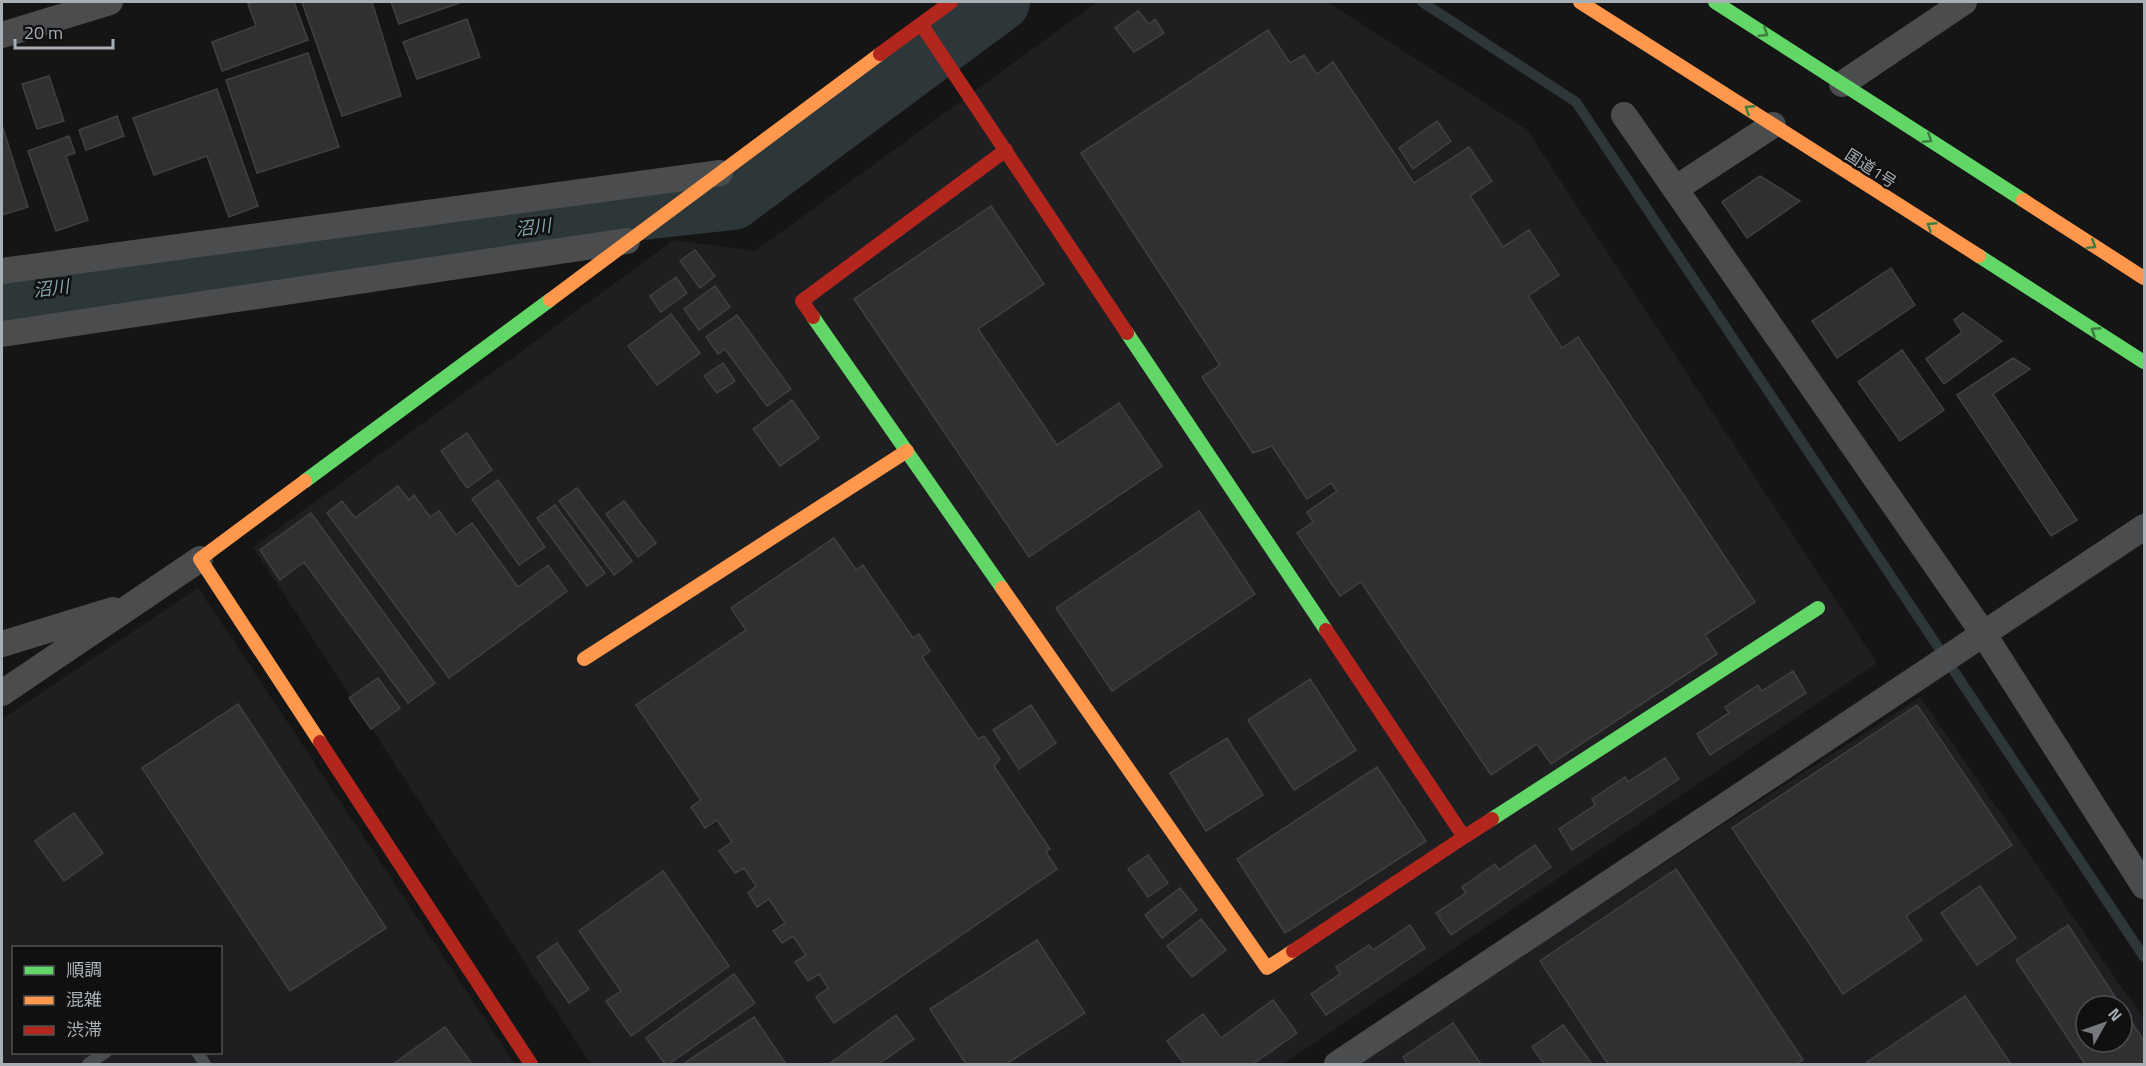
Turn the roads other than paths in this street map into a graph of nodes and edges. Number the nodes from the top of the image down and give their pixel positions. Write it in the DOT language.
graph roads {
  1 [pos="110,2"];
  2 [pos="951,2"];
  3 [pos="1580,2"];
  4 [pos="1715,2"];
  5 [pos="1964,2"];
  6 [pos="921,24"];
  7 [pos="2,34"];
  8 [pos="1842,84"];
  9 [pos="1623,115"];
  10 [pos="1773,125"];
  11 [pos="1006,150"];
  12 [pos="712,179"];
  13 [pos="1675,189"];
  14 [pos="633,237"];
  15 [pos="2,271"];
  16 [pos="2145,278"];
  17 [pos="2,334"];
  18 [pos="2145,362"];
  19 [pos="907,451"];
  20 [pos="2145,527"];
  21 [pos="200,559"];
  22 [pos="139,602"];
  23 [pos="1818,608"];
  24 [pos="1983,633"];
  25 [pos="2,644"];
  26 [pos="584,659"];
  27 [pos="2,693"];
  28 [pos="1464,837"];
  29 [pos="2145,886"];
  30 [pos="104,1054"];
  31 [pos="88,1065"];
  32 [pos="531,1065"];
  33 [pos="1337,1065"];
  1 -- 7 [label="street"];
  2 -- 6 [label="main road"];
  10 -- 3 [label="main road, 国道1号, one-way"];
  4 -- 8 [label="main road, one-way"];
  5 -- 8 [label="street"];
  6 -- 11 [label="main road"];
  6 -- 12 [label="main road"];
  8 -- 16 [label="main road, one-way"];
  9 -- 13 [label="street"];
  10 -- 13 [label="street"];
  18 -- 10 [label="main road, 国道1号, one-way"];
  11 -- 19 [label="main road"];
  11 -- 28 [label="main road"];
  12 -- 14 [label="main road"];
  12 -- 15 [label="street"];
  13 -- 24 [label="street"];
  14 -- 17 [label="street"];
  14 -- 21 [label="main road"];
  19 -- 26 [label="main road"];
  19 -- 28 [label="main road"];
  20 -- 24 [label="street"];
  21 -- 22 [label="street"];
  21 -- 32 [label="main road"];
  22 -- 25 [label="street"];
  22 -- 27 [label="street"];
  23 -- 28 [label="main road"];
  24 -- 29 [label="street"];
  24 -- 33 [label="street"];
  30 -- 31 [label="lane"];
}
